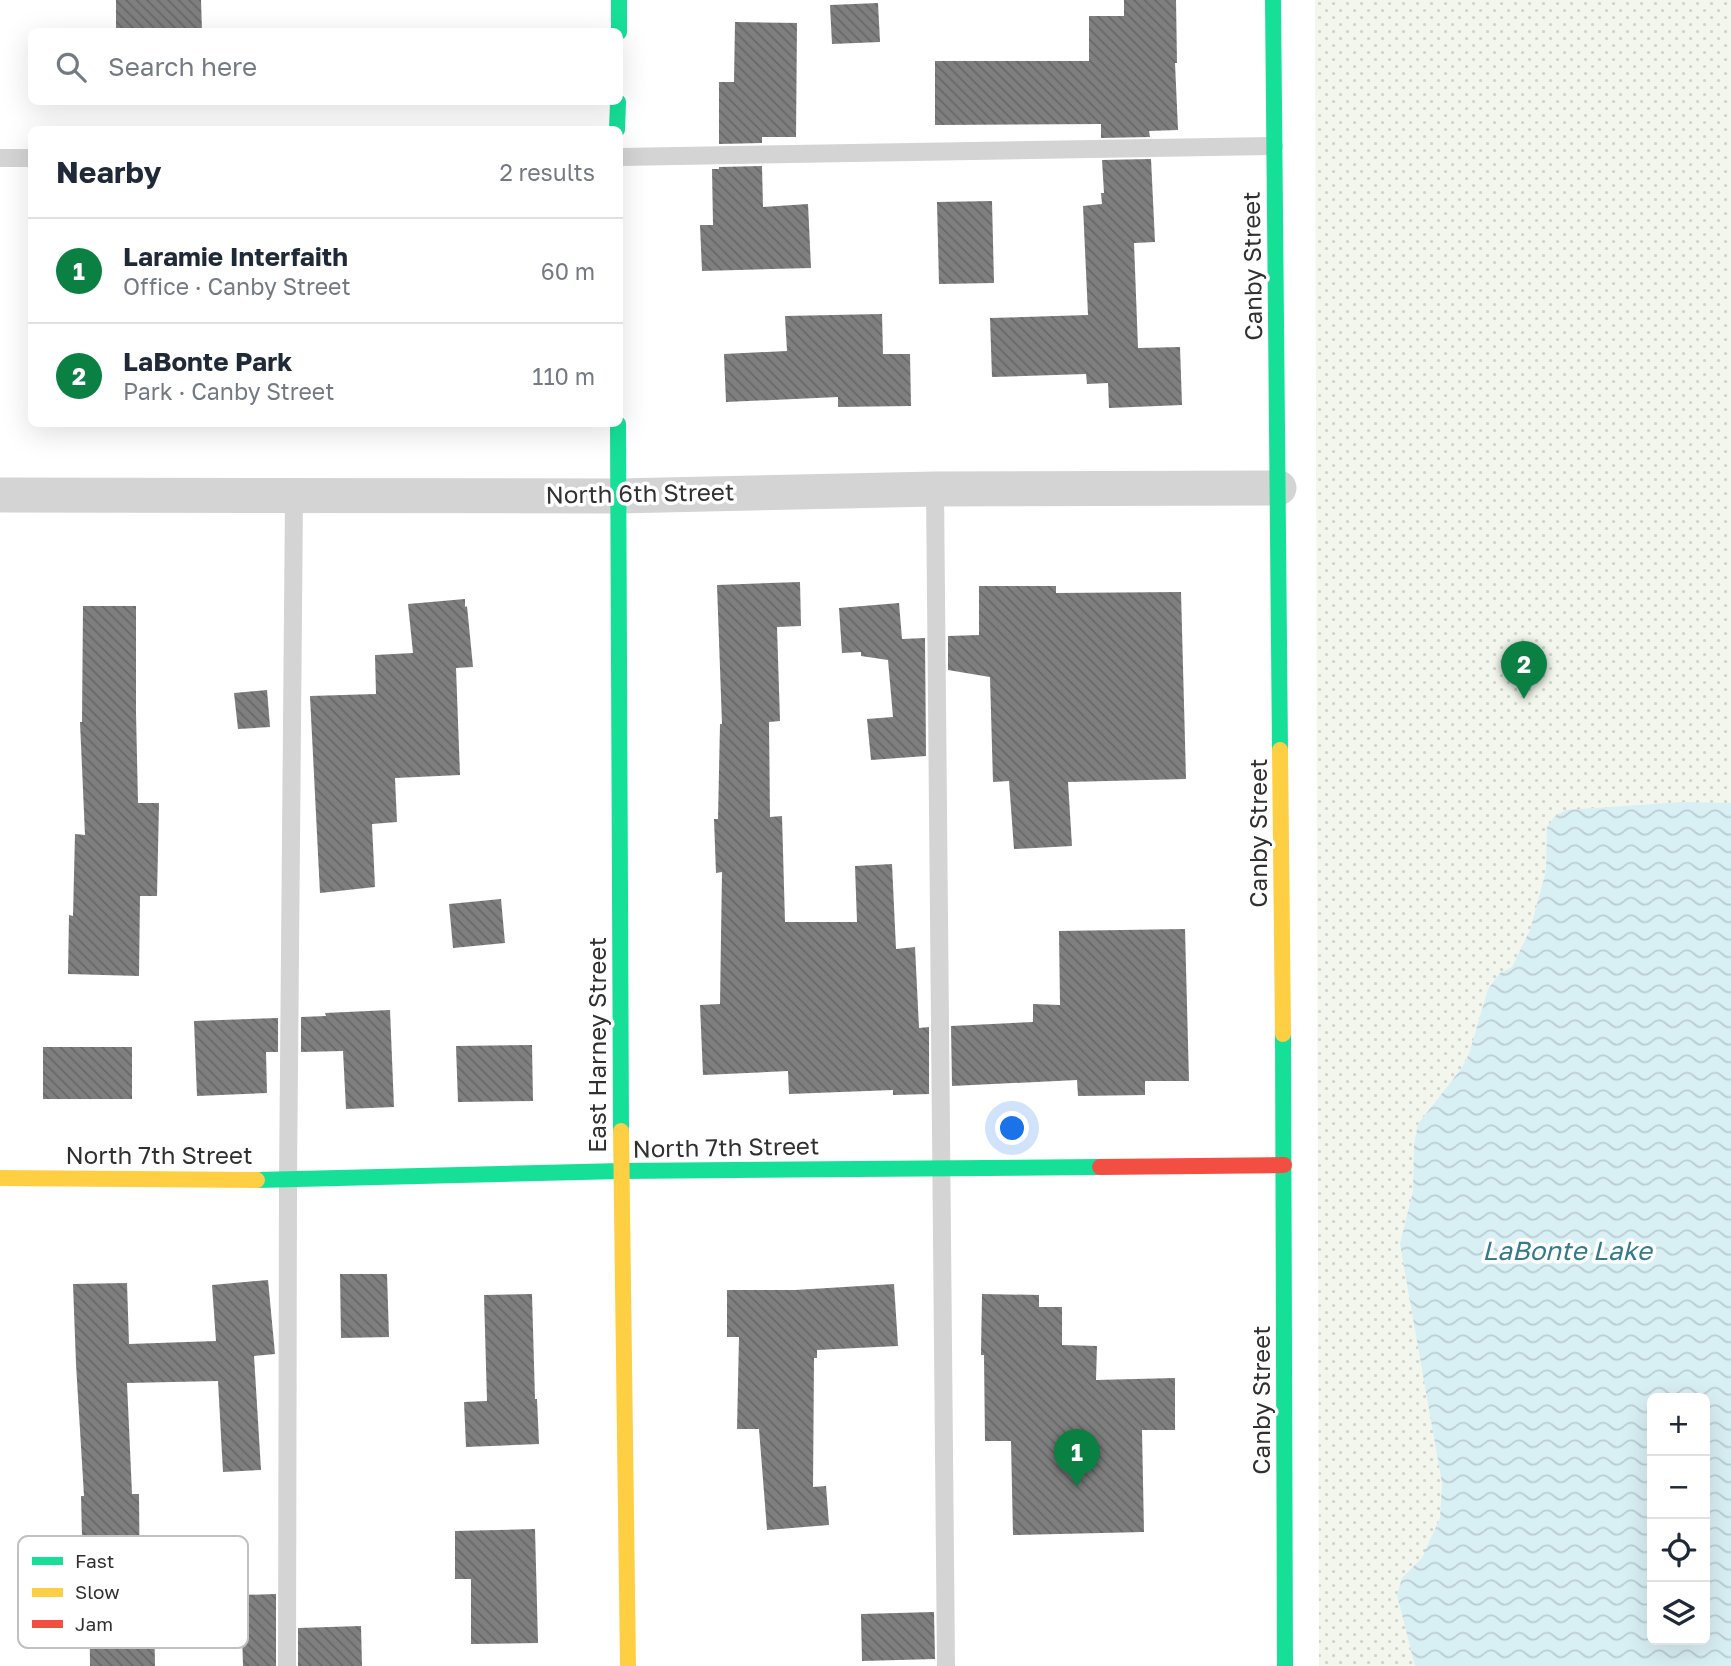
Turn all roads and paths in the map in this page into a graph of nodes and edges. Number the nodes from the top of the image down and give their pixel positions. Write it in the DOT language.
graph roads {
  1 [pos="619,0"];
  2 [pos="1273,0"];
  3 [pos="619,28"];
  4 [pos="618,105"];
  5 [pos="617,126"];
  6 [pos="1274,146"];
  7 [pos="623,157"];
  8 [pos="0,158"];
  9 [pos="28,158"];
  10 [pos="618,427"];
  11 [pos="1279,488"];
  12 [pos="935,489"];
  13 [pos="0,495"];
  14 [pos="618,496"];
  15 [pos="294,497"];
  16 [pos="1284,1165"];
  17 [pos="941,1168"];
  18 [pos="621,1171"];
  19 [pos="0,1178"];
  20 [pos="288,1180"];
  21 [pos="287,1666"];
  22 [pos="628,1666"];
  23 [pos="946,1666"];
  24 [pos="1285,1666"];
  1 -- 3 [label="street"];
  2 -- 6 [label="street, Canby Street"];
  4 -- 5 [label="street"];
  6 -- 7 [label="lane"];
  6 -- 11 [label="street, Canby Street"];
  8 -- 9 [label="lane"];
  10 -- 14 [label="street, East Harney Street"];
  11 -- 12 [label="street, North 6th Street"];
  11 -- 16 [label="street, Canby Street"];
  12 -- 14 [label="street, North 6th Street"];
  12 -- 17 [label="lane"];
  13 -- 15 [label="street, North 6th Street"];
  14 -- 15 [label="street, North 6th Street"];
  14 -- 18 [label="street, East Harney Street"];
  15 -- 20 [label="lane"];
  16 -- 17 [label="street, North 7th Street"];
  16 -- 24 [label="street, Canby Street"];
  17 -- 18 [label="street, North 7th Street"];
  17 -- 23 [label="lane"];
  18 -- 20 [label="street, North 7th Street"];
  18 -- 22 [label="street, East Harney Street"];
  19 -- 20 [label="street, North 7th Street"];
  20 -- 21 [label="lane"];
}
